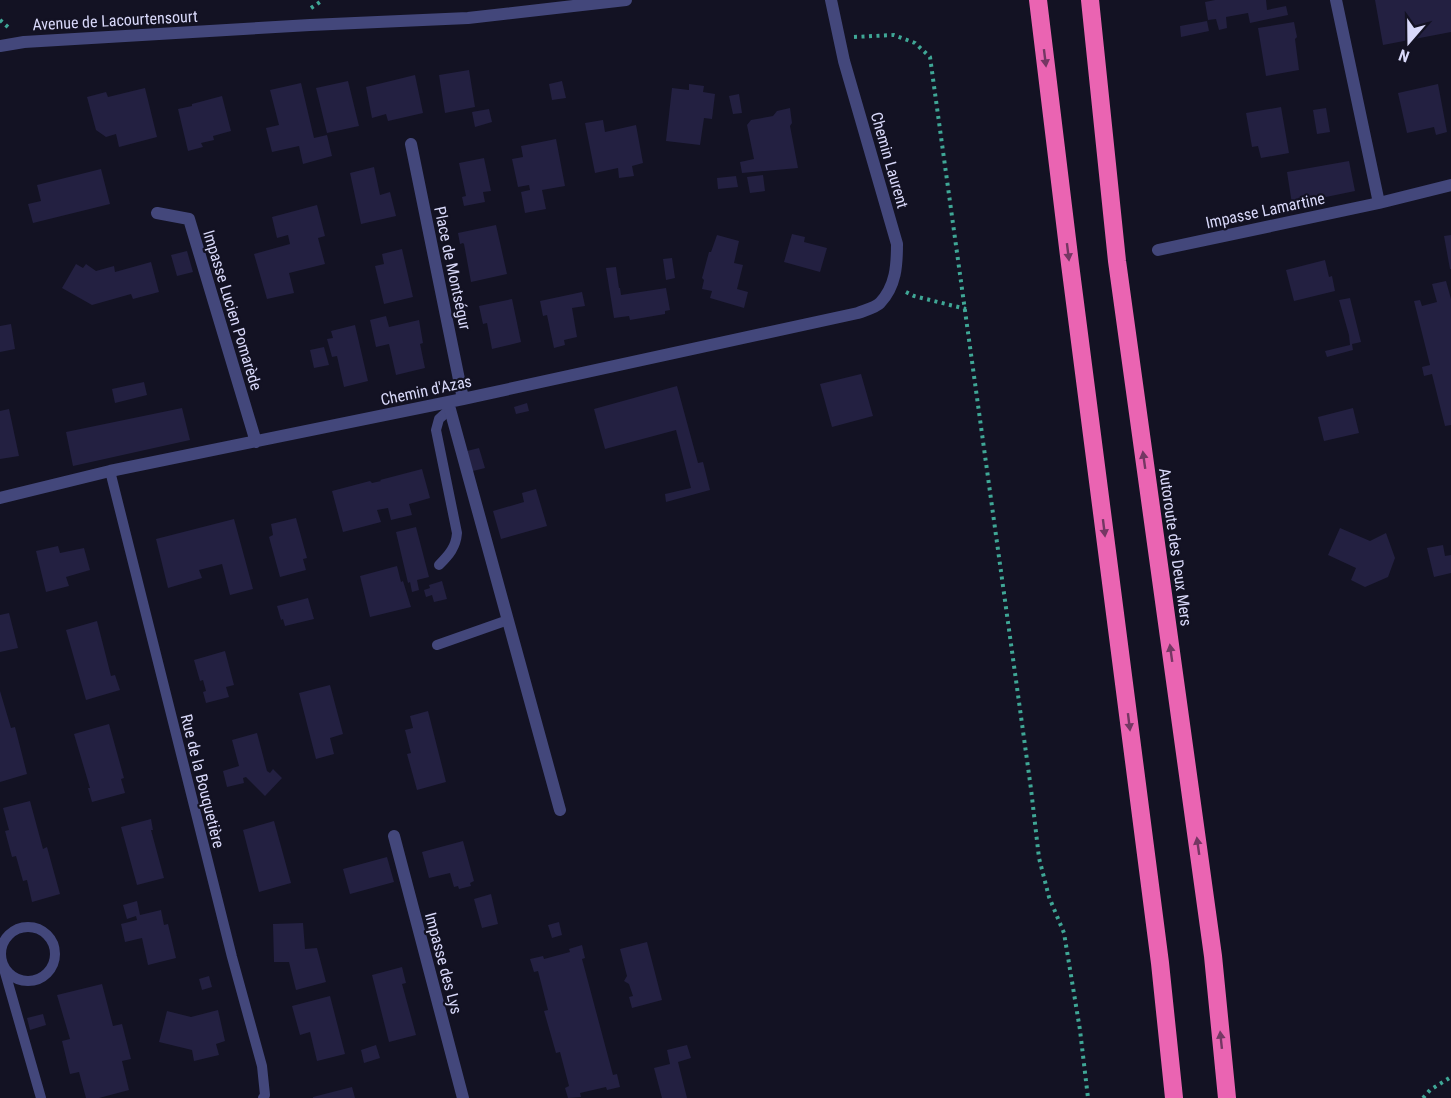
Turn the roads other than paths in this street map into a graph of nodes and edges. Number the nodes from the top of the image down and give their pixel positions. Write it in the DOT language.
graph roads {
  1 [pos="626,0"];
  2 [pos="831,0"];
  3 [pos="1038,0"];
  4 [pos="1090,0"];
  5 [pos="1336,0"];
  6 [pos="0,46"];
  7 [pos="411,144"];
  8 [pos="1451,185"];
  9 [pos="1379,203"];
  10 [pos="157,213"];
  11 [pos="1158,250"];
  12 [pos="858,313"];
  13 [pos="463,399"];
  14 [pos="449,405"];
  15 [pos="256,442"];
  16 [pos="110,471"];
  17 [pos="0,498"];
  18 [pos="439,565"];
  19 [pos="508,620"];
  20 [pos="437,645"];
  21 [pos="560,810"];
  22 [pos="394,836"];
  23 [pos="1,958"];
  24 [pos="40,1098"];
  25 [pos="263,1098"];
  26 [pos="463,1098"];
  27 [pos="1174,1098"];
  28 [pos="1227,1098"];
  1 -- 6 [label="street, Avenue de Lacourtensourt"];
  2 -- 12 [label="street, Chemin Laurent"];
  3 -- 27 [label="highway, one-way"];
  28 -- 4 [label="highway, Autoroute des Deux Mers, one-way"];
  5 -- 9 [label="street"];
  7 -- 13 [label="street, Place de Montségur"];
  8 -- 9 [label="street, Impasse Lamartine"];
  9 -- 11 [label="street, Impasse Lamartine"];
  10 -- 15 [label="street, Impasse Lucien Pomarède"];
  12 -- 13 [label="street, Chemin d'Azas"];
  13 -- 14 [label="street, Chemin d'Azas"];
  14 -- 15 [label="street, Chemin d'Azas"];
  14 -- 18 [label="lane"];
  14 -- 19 [label="street"];
  15 -- 16 [label="street, Chemin d'Azas"];
  16 -- 17 [label="street, Chemin d'Azas"];
  16 -- 25 [label="lane, Rue de la Bouquetière"];
  19 -- 20 [label="lane"];
  19 -- 21 [label="street"];
  22 -- 26 [label="street, Impasse des Lys"];
  23 -- 23 [label="lane"];
  23 -- 24 [label="lane"];
}
